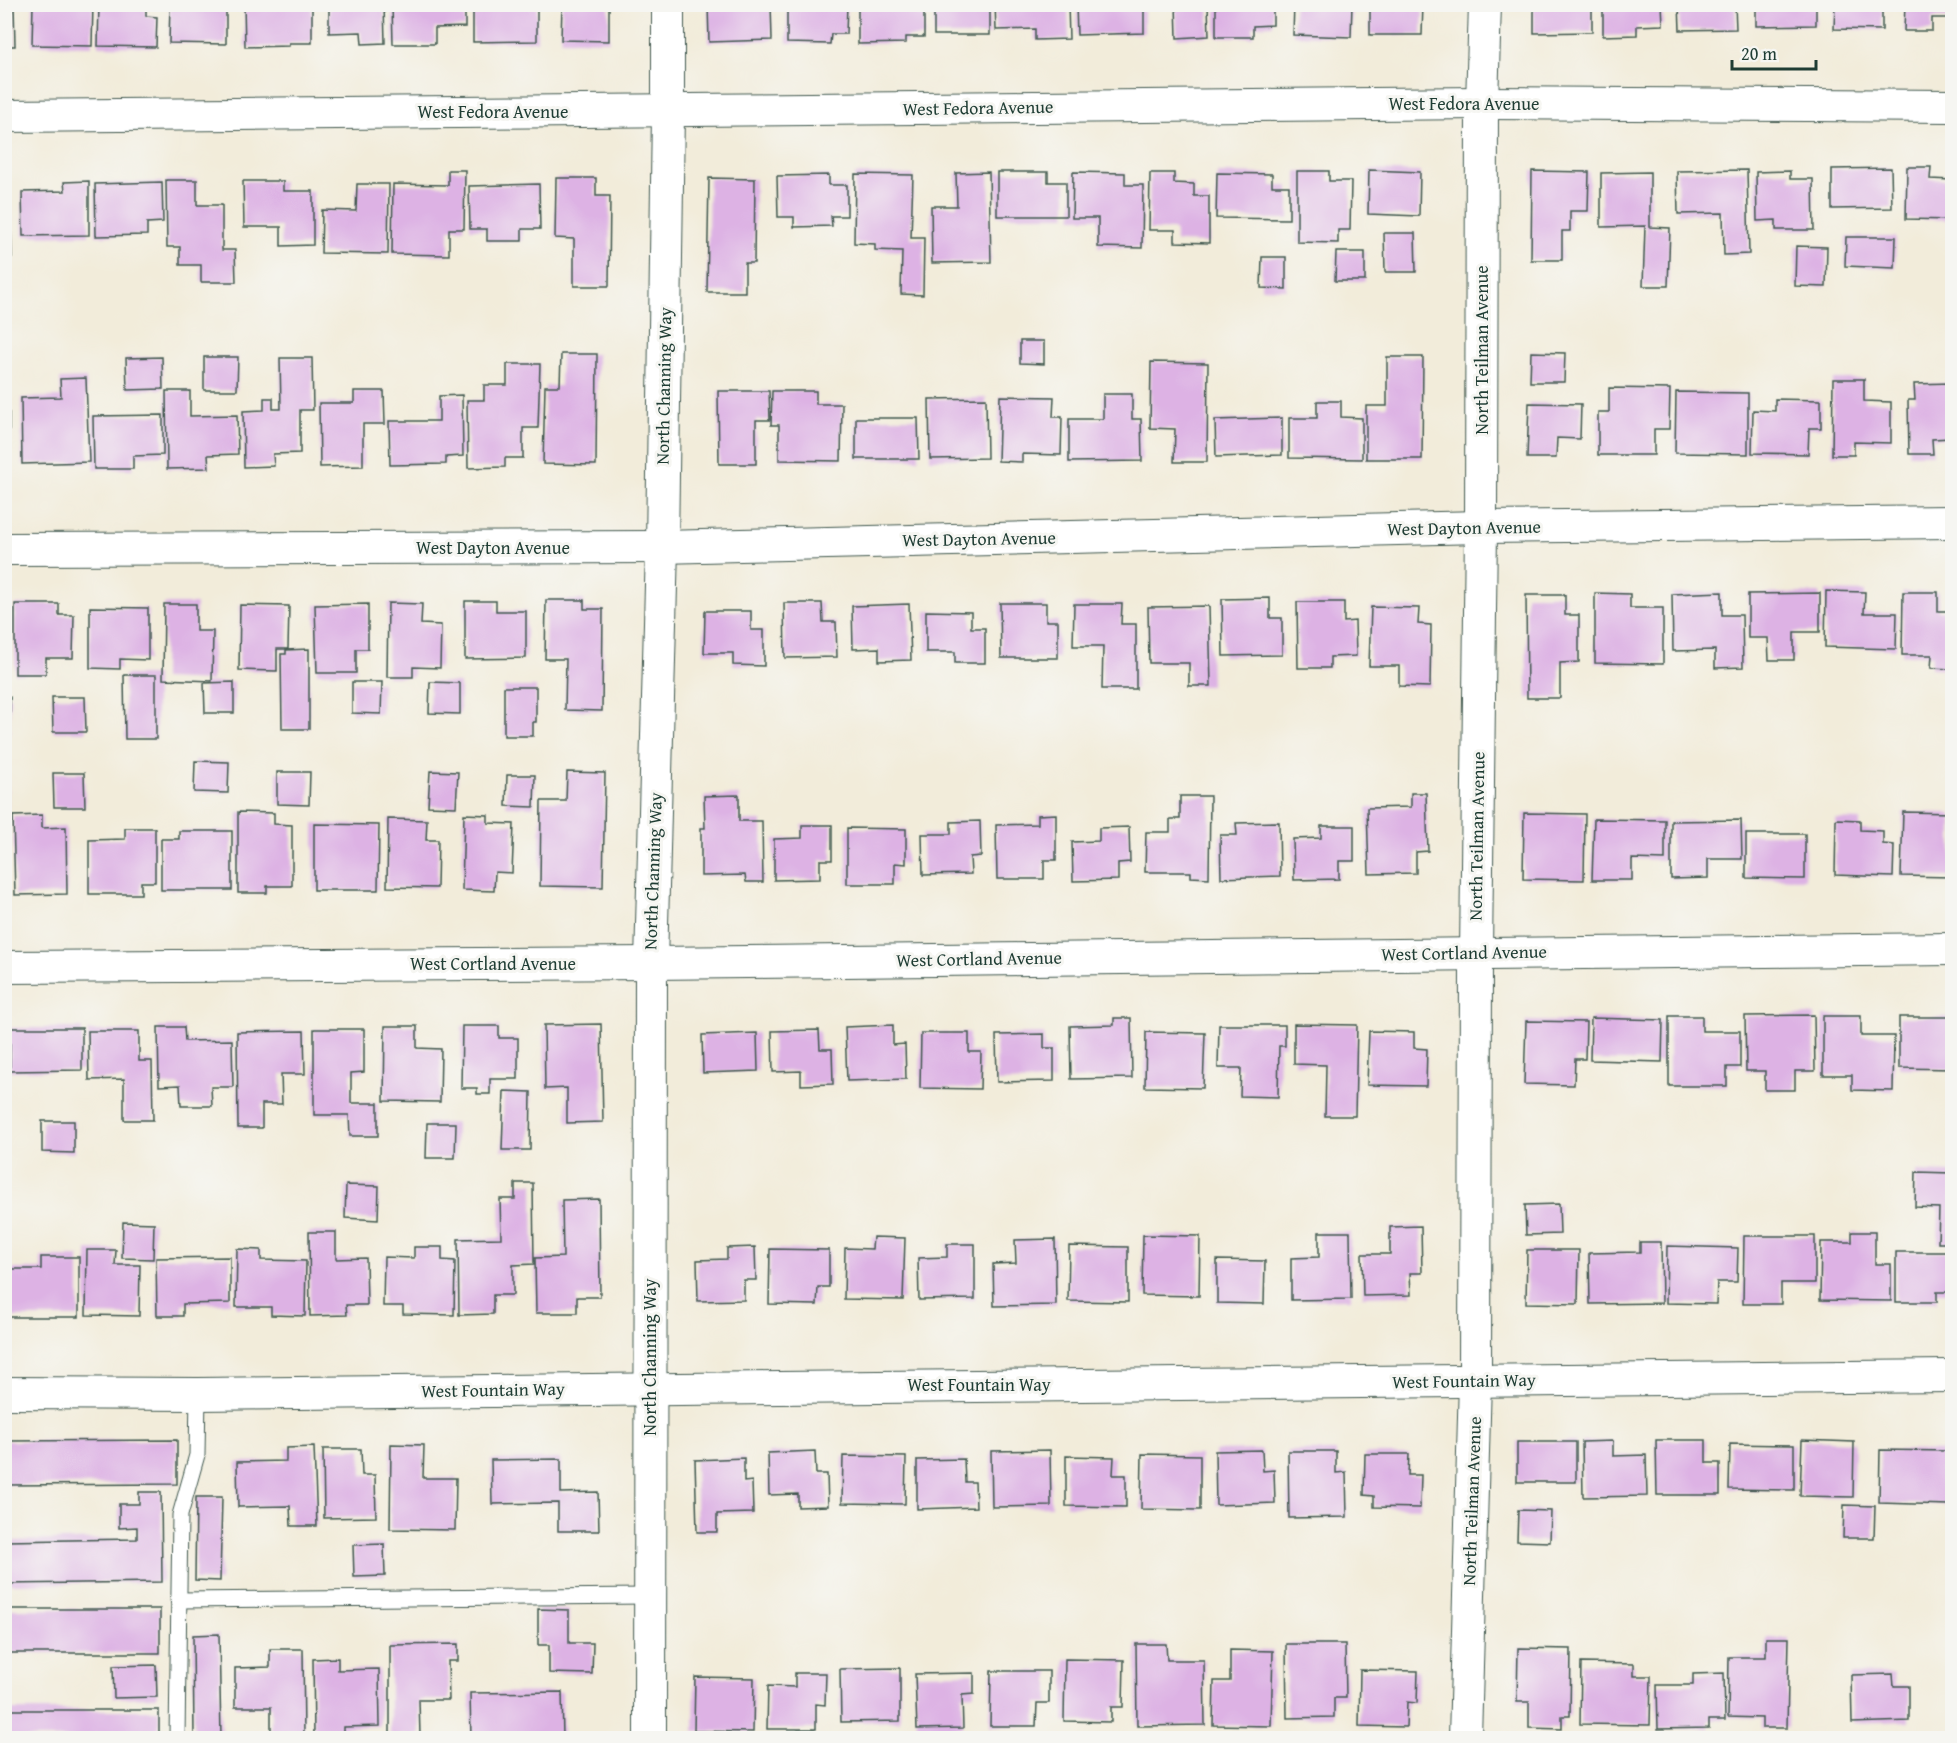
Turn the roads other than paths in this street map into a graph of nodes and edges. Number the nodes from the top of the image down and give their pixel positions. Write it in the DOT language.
graph roads {
  1 [pos="668,4"];
  2 [pos="1485,4"];
  3 [pos="1482,104"];
  4 [pos="1953,106"];
  5 [pos="668,111"];
  6 [pos="4,116"];
  7 [pos="1953,522"];
  8 [pos="1481,527"];
  9 [pos="662,547"];
  10 [pos="4,549"];
  11 [pos="1953,949"];
  12 [pos="1476,953"];
  13 [pos="651,963"];
  14 [pos="4,967"];
  15 [pos="1953,1376"];
  16 [pos="1475,1381"];
  17 [pos="650,1388"];
  18 [pos="4,1393"];
  19 [pos="198,1394"];
  20 [pos="649,1596"];
  21 [pos="178,1600"];
  22 [pos="177,1738"];
  23 [pos="650,1738"];
  24 [pos="1466,1738"];
  1 -- 5 [label="street, North Channing Way"];
  2 -- 3 [label="street, North Teilman Avenue"];
  3 -- 4 [label="street, West Fedora Avenue"];
  3 -- 5 [label="street, West Fedora Avenue"];
  3 -- 8 [label="street, North Teilman Avenue"];
  5 -- 6 [label="street, West Fedora Avenue"];
  5 -- 9 [label="street, North Channing Way"];
  7 -- 8 [label="street, West Dayton Avenue"];
  8 -- 9 [label="street, West Dayton Avenue"];
  8 -- 12 [label="street, North Teilman Avenue"];
  9 -- 10 [label="street, West Dayton Avenue"];
  9 -- 13 [label="street, North Channing Way"];
  11 -- 12 [label="street, West Cortland Avenue"];
  12 -- 13 [label="street, West Cortland Avenue"];
  12 -- 16 [label="street, North Teilman Avenue"];
  13 -- 14 [label="street, West Cortland Avenue"];
  13 -- 17 [label="street, North Channing Way"];
  15 -- 16 [label="street, West Fountain Way"];
  16 -- 17 [label="street, West Fountain Way"];
  16 -- 24 [label="street, North Teilman Avenue"];
  17 -- 19 [label="street, West Fountain Way"];
  17 -- 20 [label="street, North Channing Way"];
  18 -- 19 [label="street, West Fountain Way"];
  19 -- 21 [label="lane"];
  20 -- 21 [label="lane"];
  20 -- 23 [label="street, North Channing Way"];
  21 -- 22 [label="lane"];
}
